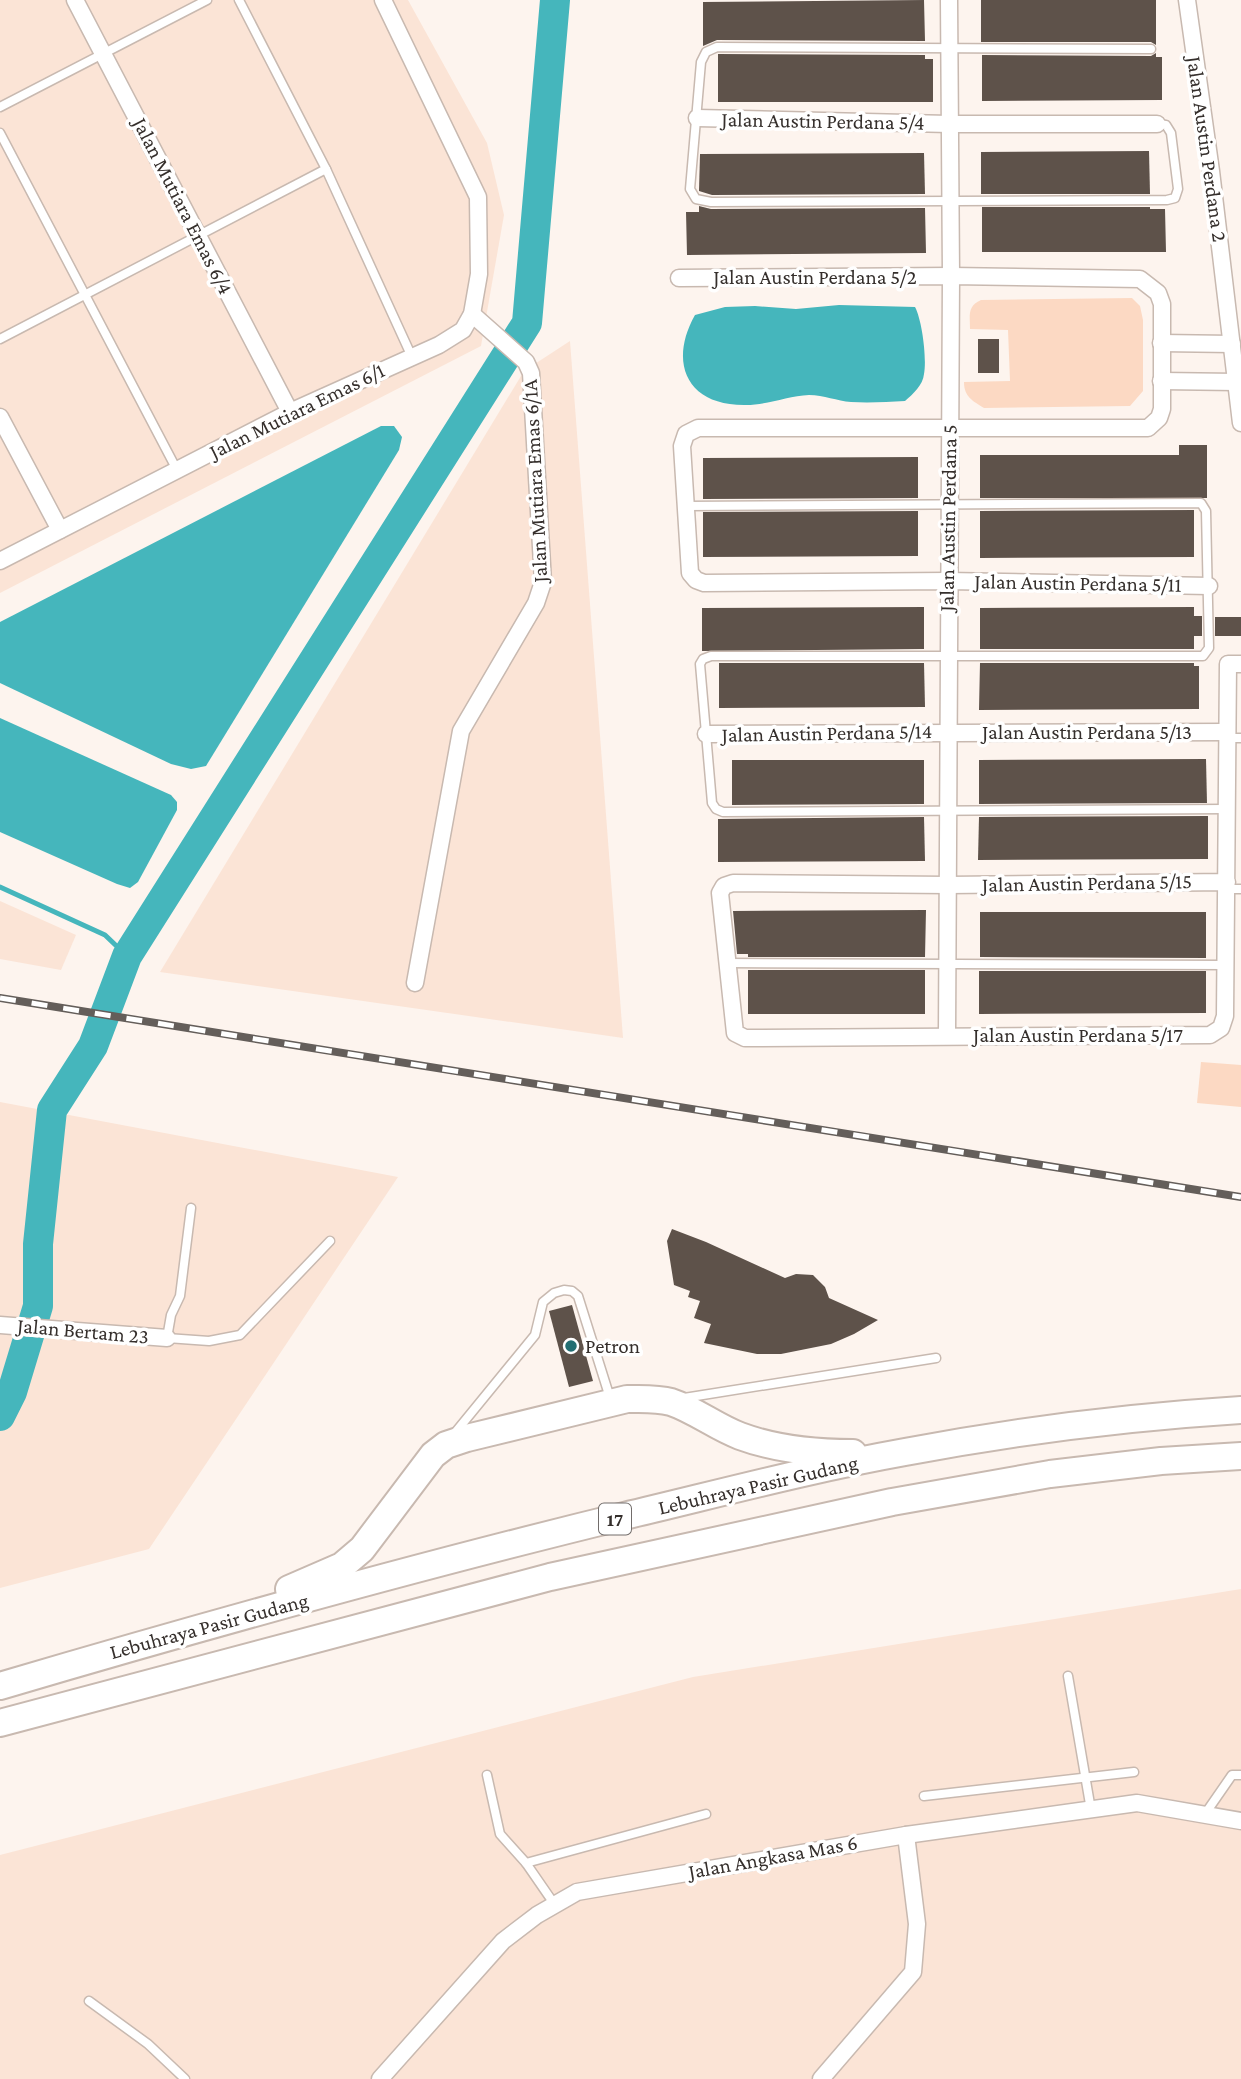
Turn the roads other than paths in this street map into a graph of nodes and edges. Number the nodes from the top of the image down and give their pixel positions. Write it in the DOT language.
graph roads {
  1 [pos="75,0"];
  2 [pos="207,0"];
  3 [pos="239,0"];
  4 [pos="383,0"];
  5 [pos="949,0"];
  6 [pos="1187,0"];
  7 [pos="949,48"];
  8 [pos="1151,49"];
  9 [pos="103,53"];
  10 [pos="0,107"];
  11 [pos="697,118"];
  12 [pos="949,124"];
  13 [pos="1157,124"];
  14 [pos="0,133"];
  15 [pos="326,169"];
  16 [pos="949,201"];
  17 [pos="198,236"];
  18 [pos="951,276"];
  19 [pos="679,278"];
  20 [pos="85,295"];
  21 [pos="472,314"];
  22 [pos="1161,338"];
  23 [pos="0,339"];
  24 [pos="1231,339"];
  25 [pos="412,357"];
  26 [pos="1161,376"];
  27 [pos="1236,377"];
  28 [pos="290,412"];
  29 [pos="0,417"];
  30 [pos="1241,423"];
  31 [pos="949,429"];
  32 [pos="177,470"];
  33 [pos="948,504"];
  34 [pos="686,506"];
  35 [pos="60,530"];
  36 [pos="0,561"];
  37 [pos="948,581"];
  38 [pos="1209,586"];
  39 [pos="947,657"];
  40 [pos="1234,664"];
  41 [pos="948,732"];
  42 [pos="706,734"];
  43 [pos="1231,736"];
  44 [pos="948,810"];
  45 [pos="1231,813"];
  46 [pos="948,884"];
  47 [pos="1232,887"];
  48 [pos="727,963"];
  49 [pos="948,963"];
  50 [pos="1234,965"];
  51 [pos="415,983"];
  52 [pos="947,1035"];
  53 [pos="191,1208"];
  54 [pos="330,1241"];
  55 [pos="6,1325"];
  56 [pos="167,1338"];
  57 [pos="936,1358"];
  58 [pos="664,1401"];
  59 [pos="612,1403"];
  60 [pos="1241,1410"];
  61 [pos="443,1447"];
  62 [pos="904,1452"];
  63 [pos="1241,1456"];
  64 [pos="144,1643"];
  65 [pos="1068,1676"];
  66 [pos="0,1686"];
  67 [pos="0,1723"];
  68 [pos="1134,1772"];
  69 [pos="487,1775"];
  70 [pos="1241,1775"];
  71 [pos="1085,1777"];
  72 [pos="925,1796"];
  73 [pos="1091,1810"];
  74 [pos="706,1814"];
  75 [pos="1205,1814"];
  76 [pos="1241,1821"];
  77 [pos="906,1835"];
  78 [pos="526,1863"];
  79 [pos="555,1905"];
  80 [pos="89,2001"];
  81 [pos="185,2079"];
  82 [pos="380,2079"];
  83 [pos="821,2079"];
  1 -- 9 [label="street, Jalan Mutiara Emas 6/4"];
  2 -- 9 [label="lane"];
  3 -- 15 [label="lane"];
  4 -- 21 [label="street"];
  5 -- 7 [label="street, Jalan Austin Perdana 5"];
  6 -- 24 [label="street, Jalan Austin Perdana 2"];
  7 -- 8 [label="lane"];
  7 -- 11 [label="lane"];
  7 -- 12 [label="street, Jalan Austin Perdana 5"];
  9 -- 10 [label="lane"];
  9 -- 17 [label="street, Jalan Mutiara Emas 6/4"];
  11 -- 12 [label="street, Jalan Austin Perdana 5/4"];
  11 -- 16 [label="lane"];
  12 -- 13 [label="street, Jalan Austin Perdana 5/4"];
  12 -- 16 [label="street, Jalan Austin Perdana 5"];
  13 -- 16 [label="lane"];
  14 -- 20 [label="lane"];
  15 -- 17 [label="lane"];
  15 -- 25 [label="lane"];
  16 -- 18 [label="street, Jalan Austin Perdana 5"];
  17 -- 20 [label="lane"];
  17 -- 28 [label="street, Jalan Mutiara Emas 6/4"];
  18 -- 19 [label="street, Jalan Austin Perdana 5/2"];
  18 -- 22 [label="street, Jalan Austin Perdana 5/2"];
  18 -- 31 [label="street, Jalan Austin Perdana 5"];
  20 -- 23 [label="lane"];
  20 -- 32 [label="lane"];
  21 -- 25 [label="street, Jalan Mutiara Emas 6/1"];
  21 -- 51 [label="street, Jalan Mutiara Emas 6/1A"];
  22 -- 24 [label="street"];
  22 -- 26 [label="street, Jalan Austin Perdana 5/2"];
  24 -- 27 [label="street, Jalan Austin Perdana 2"];
  25 -- 28 [label="street, Jalan Mutiara Emas 6/1"];
  26 -- 27 [label="street"];
  26 -- 31 [label="street, Jalan Austin Perdana 5/2"];
  27 -- 30 [label="street, Jalan Austin Perdana 2"];
  28 -- 32 [label="street, Jalan Mutiara Emas 6/1"];
  29 -- 35 [label="street"];
  31 -- 33 [label="street, Jalan Austin Perdana 5"];
  31 -- 34 [label="street"];
  32 -- 35 [label="street, Jalan Mutiara Emas 6/1"];
  33 -- 34 [label="lane"];
  33 -- 37 [label="street, Jalan Austin Perdana 5"];
  33 -- 38 [label="lane"];
  34 -- 37 [label="street, Jalan Austin Perdana 5/11"];
  35 -- 36 [label="street, Jalan Mutiara Emas 6/1"];
  37 -- 38 [label="street, Jalan Austin Perdana 5/11"];
  37 -- 39 [label="street, Jalan Austin Perdana 5"];
  38 -- 39 [label="lane"];
  39 -- 41 [label="street, Jalan Austin Perdana 5"];
  39 -- 42 [label="lane"];
  40 -- 43 [label="street"];
  41 -- 42 [label="street, Jalan Austin Perdana 5/14"];
  41 -- 43 [label="street, Jalan Austin Perdana 5/13"];
  41 -- 44 [label="street, Jalan Austin Perdana 5"];
  42 -- 44 [label="lane"];
  43 -- 45 [label="street"];
  44 -- 45 [label="lane"];
  44 -- 46 [label="street, Jalan Austin Perdana 5"];
  45 -- 47 [label="street"];
  46 -- 47 [label="street, Jalan Austin Perdana 5/15"];
  46 -- 48 [label="street, Jalan Austin Perdana 5/15"];
  46 -- 49 [label="street, Jalan Austin Perdana 5"];
  47 -- 50 [label="street"];
  48 -- 49 [label="lane"];
  48 -- 52 [label="street, Jalan Austin Perdana 5/17"];
  49 -- 50 [label="lane"];
  49 -- 52 [label="street, Jalan Austin Perdana 5"];
  50 -- 52 [label="street, Jalan Austin Perdana 5/17"];
  53 -- 56 [label="lane"];
  54 -- 56 [label="lane"];
  55 -- 56 [label="street, Jalan Bertam 23"];
  57 -- 58 [label="lane"];
  58 -- 59 [label="highway"];
  58 -- 62 [label="highway"];
  59 -- 61 [label="highway"];
  59 -- 61 [label="lane"];
  60 -- 62 [label="highway, Lebuhraya Pasir Gudang / 17"];
  61 -- 64 [label="highway"];
  62 -- 64 [label="highway, Lebuhraya Pasir Gudang / 17"];
  63 -- 67 [label="highway, Lebuhraya Pasir Gudang / 17"];
  64 -- 66 [label="highway, Lebuhraya Pasir Gudang / 17"];
  65 -- 71 [label="lane"];
  68 -- 71 [label="lane"];
  69 -- 78 [label="lane"];
  70 -- 75 [label="lane"];
  71 -- 72 [label="lane"];
  71 -- 73 [label="lane"];
  73 -- 75 [label="street, Jalan Angkasa Mas 6"];
  73 -- 77 [label="street, Jalan Angkasa Mas 6"];
  74 -- 78 [label="lane"];
  75 -- 76 [label="street, Jalan Angkasa Mas 6"];
  77 -- 79 [label="street, Jalan Angkasa Mas 6"];
  77 -- 83 [label="street"];
  78 -- 79 [label="lane"];
  79 -- 82 [label="street, Jalan Angkasa Mas 6"];
  80 -- 81 [label="lane"];
}
